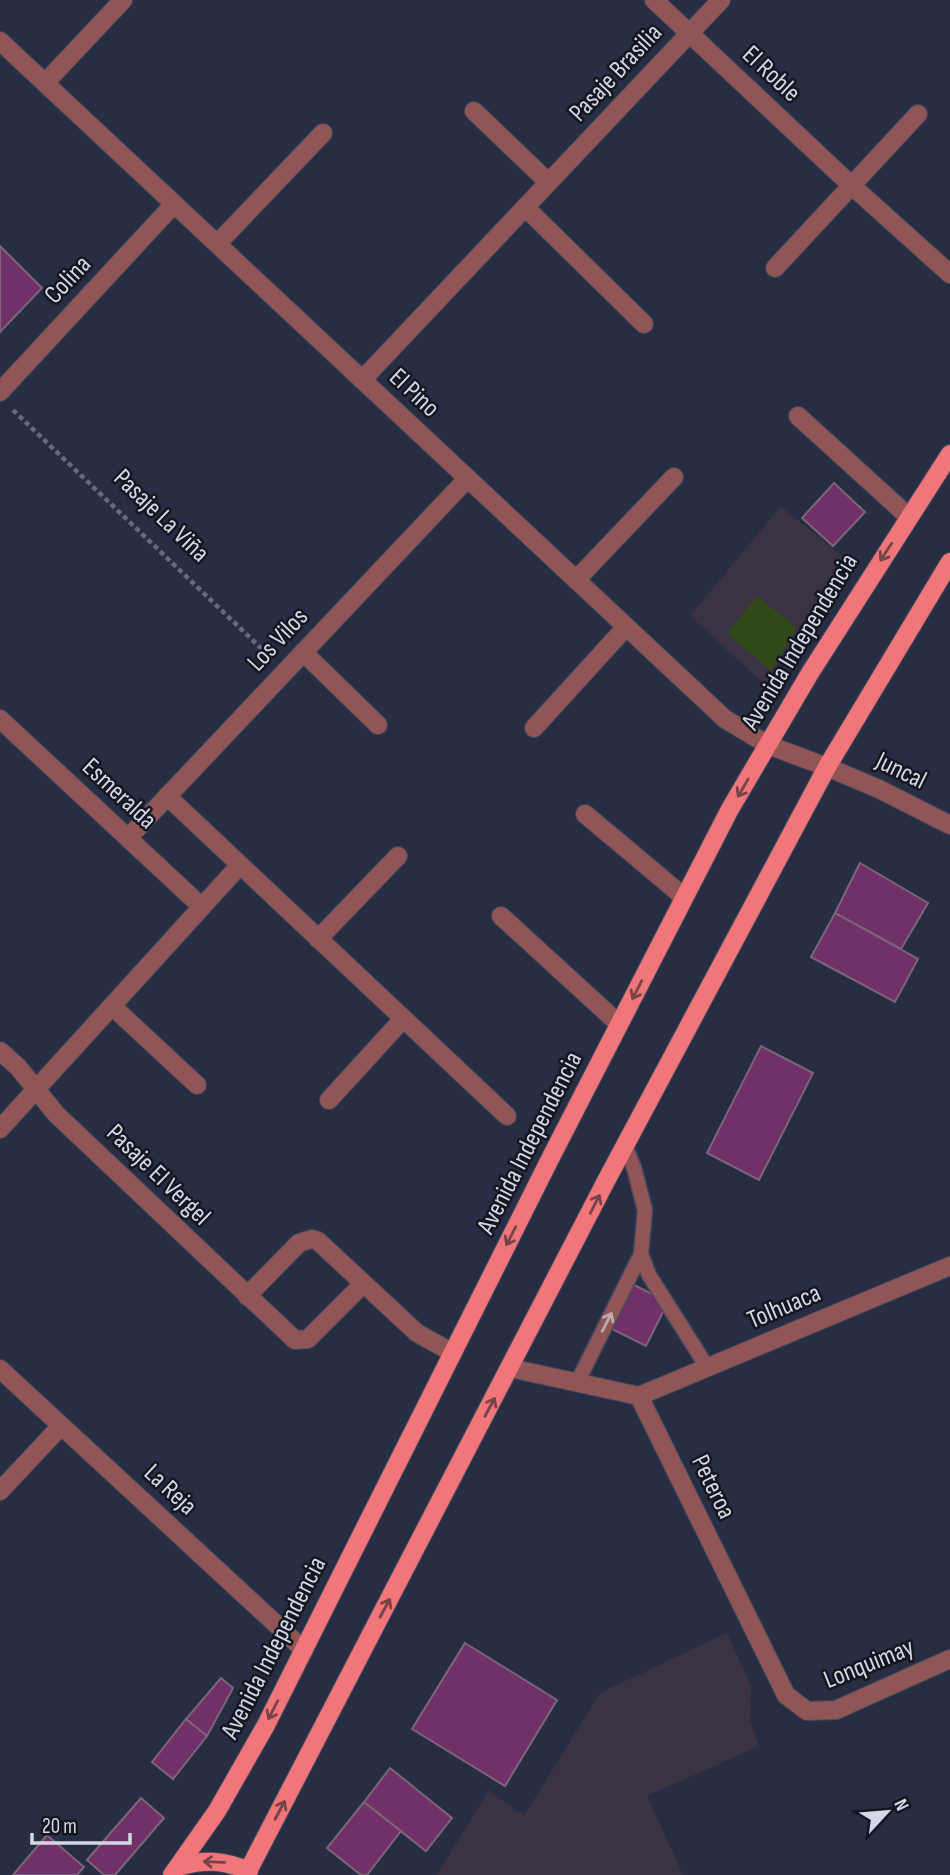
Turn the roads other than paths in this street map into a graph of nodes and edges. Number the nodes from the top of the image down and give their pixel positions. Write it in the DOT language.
graph roads {
  1 [pos="123,0"];
  2 [pos="654,0"];
  3 [pos="721,0"];
  4 [pos="689,33"];
  5 [pos="0,41"];
  6 [pos="45,83"];
  7 [pos="474,111"];
  8 [pos="918,114"];
  9 [pos="323,134"];
  10 [pos="548,182"];
  11 [pos="852,185"];
  12 [pos="174,204"];
  13 [pos="525,207"];
  14 [pos="217,244"];
  15 [pos="775,268"];
  16 [pos="950,274"];
  17 [pos="644,324"];
  18 [pos="362,380"];
  19 [pos="0,392"];
  20 [pos="798,416"];
  21 [pos="950,453"];
  22 [pos="674,477"];
  23 [pos="467,479"];
  24 [pos="909,517"];
  25 [pos="950,562"];
  26 [pos="576,580"];
  27 [pos="626,627"];
  28 [pos="303,652"];
  29 [pos="0,719"];
  30 [pos="378,725"];
  31 [pos="534,728"];
  32 [pos="768,745"];
  33 [pos="827,767"];
  34 [pos="167,796"];
  35 [pos="585,814"];
  36 [pos="950,825"];
  37 [pos="128,838"];
  38 [pos="398,856"];
  39 [pos="240,865"];
  40 [pos="684,897"];
  41 [pos="202,907"];
  42 [pos="500,916"];
  43 [pos="318,939"];
  44 [pos="112,1006"];
  45 [pos="403,1019"];
  46 [pos="619,1024"];
  47 [pos="0,1051"];
  48 [pos="197,1085"];
  49 [pos="36,1090"];
  50 [pos="329,1100"];
  51 [pos="507,1116"];
  52 [pos="0,1129"];
  53 [pos="625,1146"];
  54 [pos="641,1254"];
  55 [pos="950,1266"];
  56 [pos="363,1284"];
  57 [pos="247,1296"];
  58 [pos="453,1353"];
  59 [pos="707,1367"];
  60 [pos="510,1368"];
  61 [pos="0,1369"];
  62 [pos="577,1383"];
  63 [pos="639,1396"];
  64 [pos="61,1426"];
  65 [pos="0,1491"];
  66 [pos="304,1650"];
  67 [pos="950,1659"];
  68 [pos="807,1711"];
  69 [pos="175,1871"];
  70 [pos="247,1873"];
  1 -- 6 [label="street"];
  2 -- 4 [label="street, El Roble"];
  3 -- 4 [label="street, Pasaje Brasilia"];
  4 -- 10 [label="street, Pasaje Brasilia"];
  4 -- 11 [label="street, El Roble"];
  5 -- 6 [label="street, El Pino"];
  6 -- 12 [label="street, El Pino"];
  7 -- 10 [label="street"];
  8 -- 11 [label="street"];
  9 -- 14 [label="street"];
  10 -- 13 [label="street, Pasaje Brasilia"];
  11 -- 15 [label="street"];
  11 -- 16 [label="street, El Roble"];
  12 -- 14 [label="street, El Pino"];
  12 -- 19 [label="street, Colina"];
  13 -- 17 [label="street"];
  13 -- 18 [label="street, Pasaje Brasilia"];
  14 -- 18 [label="street, El Pino"];
  18 -- 23 [label="street, El Pino"];
  20 -- 24 [label="street"];
  21 -- 24 [label="main road, Avenida Independencia"];
  22 -- 26 [label="street"];
  23 -- 26 [label="street, El Pino"];
  23 -- 28 [label="street, Los Vilos"];
  24 -- 32 [label="main road, Avenida Independencia, one-way"];
  25 -- 33 [label="main road"];
  26 -- 27 [label="street, El Pino"];
  27 -- 31 [label="street"];
  27 -- 32 [label="street, El Pino"];
  28 -- 30 [label="street"];
  28 -- 34 [label="street, Los Vilos"];
  29 -- 37 [label="street, Esmeralda"];
  32 -- 33 [label="street, El Pino"];
  32 -- 40 [label="main road, Avenida Independencia, one-way"];
  33 -- 36 [label="street, Juncal"];
  33 -- 53 [label="main road"];
  34 -- 37 [label="street, Los Vilos"];
  34 -- 39 [label="street, Esmeralda"];
  35 -- 40 [label="street"];
  37 -- 41 [label="street, Esmeralda"];
  38 -- 43 [label="street"];
  39 -- 41 [label="street"];
  39 -- 43 [label="street, Esmeralda"];
  40 -- 46 [label="main road, Avenida Independencia, one-way"];
  41 -- 44 [label="street"];
  42 -- 46 [label="street"];
  43 -- 45 [label="street, Esmeralda"];
  44 -- 48 [label="street"];
  44 -- 49 [label="street"];
  45 -- 50 [label="street"];
  45 -- 51 [label="street, Esmeralda"];
  46 -- 58 [label="main road, Avenida Independencia, one-way"];
  47 -- 49 [label="street, Pasaje El Vergel"];
  49 -- 52 [label="street"];
  49 -- 57 [label="street, Pasaje El Vergel"];
  53 -- 54 [label="lane"];
  60 -- 53 [label="main road, one-way"];
  54 -- 59 [label="lane"];
  62 -- 54 [label="lane, one-way"];
  55 -- 59 [label="street, Tolhuaca"];
  56 -- 57 [label="street, Pasaje El Vergel"];
  56 -- 57 [label="street"];
  56 -- 58 [label="street"];
  58 -- 66 [label="main road, Avenida Independencia"];
  59 -- 63 [label="street, Tolhuaca"];
  60 -- 62 [label="street"];
  70 -- 60 [label="main road, one-way"];
  61 -- 64 [label="street, La Reja"];
  62 -- 63 [label="street"];
  63 -- 68 [label="street, Peteroa"];
  64 -- 65 [label="street"];
  64 -- 66 [label="street, La Reja"];
  66 -- 69 [label="main road, Avenida Independencia, one-way"];
  67 -- 68 [label="street, Lonquimay"];
  70 -- 69 [label="main road, one-way"];
}
